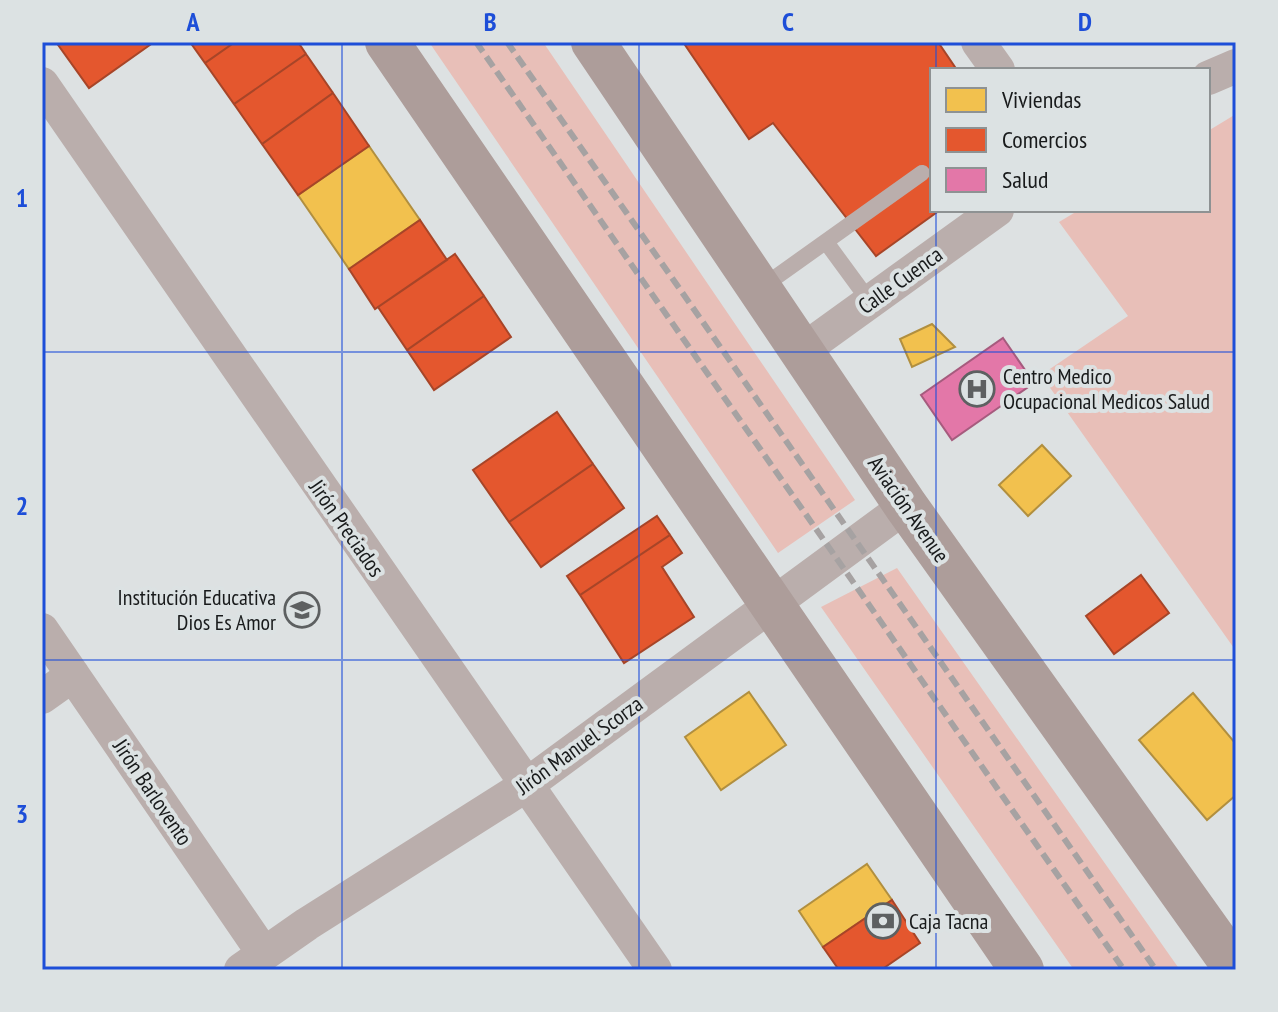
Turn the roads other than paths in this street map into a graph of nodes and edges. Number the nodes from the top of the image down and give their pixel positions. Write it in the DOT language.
graph roads {
  1 [pos="387,42"];
  2 [pos="593,42"];
  3 [pos="978,42"];
  4 [pos="1236,66"];
  5 [pos="997,68"];
  6 [pos="1210,77"];
  7 [pos="42,84"];
  8 [pos="922,173"];
  9 [pos="994,212"];
  10 [pos="826,242"];
  11 [pos="761,288"];
  12 [pos="870,302"];
  13 [pos="803,350"];
  14 [pos="906,506"];
  15 [pos="772,604"];
  16 [pos="42,630"];
  17 [pos="73,675"];
  18 [pos="42,697"];
  19 [pos="525,786"];
  20 [pos="253,962"];
  21 [pos="1236,969"];
  22 [pos="655,970"];
  23 [pos="1022,970"];
  1 -- 15 [label="main road"];
  2 -- 11 [label="main road, Aviación Avenue"];
  3 -- 5 [label="street"];
  4 -- 6 [label="street"];
  7 -- 19 [label="street, Jirón Preciados"];
  8 -- 10 [label="lane"];
  9 -- 12 [label="street, Calle Cuenca"];
  10 -- 11 [label="lane"];
  10 -- 12 [label="lane"];
  11 -- 13 [label="main road, Aviación Avenue"];
  12 -- 13 [label="street, Calle Cuenca"];
  13 -- 14 [label="main road, Aviación Avenue"];
  14 -- 15 [label="street, Jirón Manuel Scorza"];
  14 -- 21 [label="main road, Aviación Avenue"];
  15 -- 19 [label="street, Jirón Manuel Scorza"];
  15 -- 23 [label="main road"];
  16 -- 17 [label="street, Jirón Barlovento"];
  17 -- 18 [label="street"];
  17 -- 20 [label="street, Jirón Barlovento"];
  19 -- 20 [label="street, Jirón Manuel Scorza"];
  19 -- 22 [label="street, Jirón Preciados"];
}
